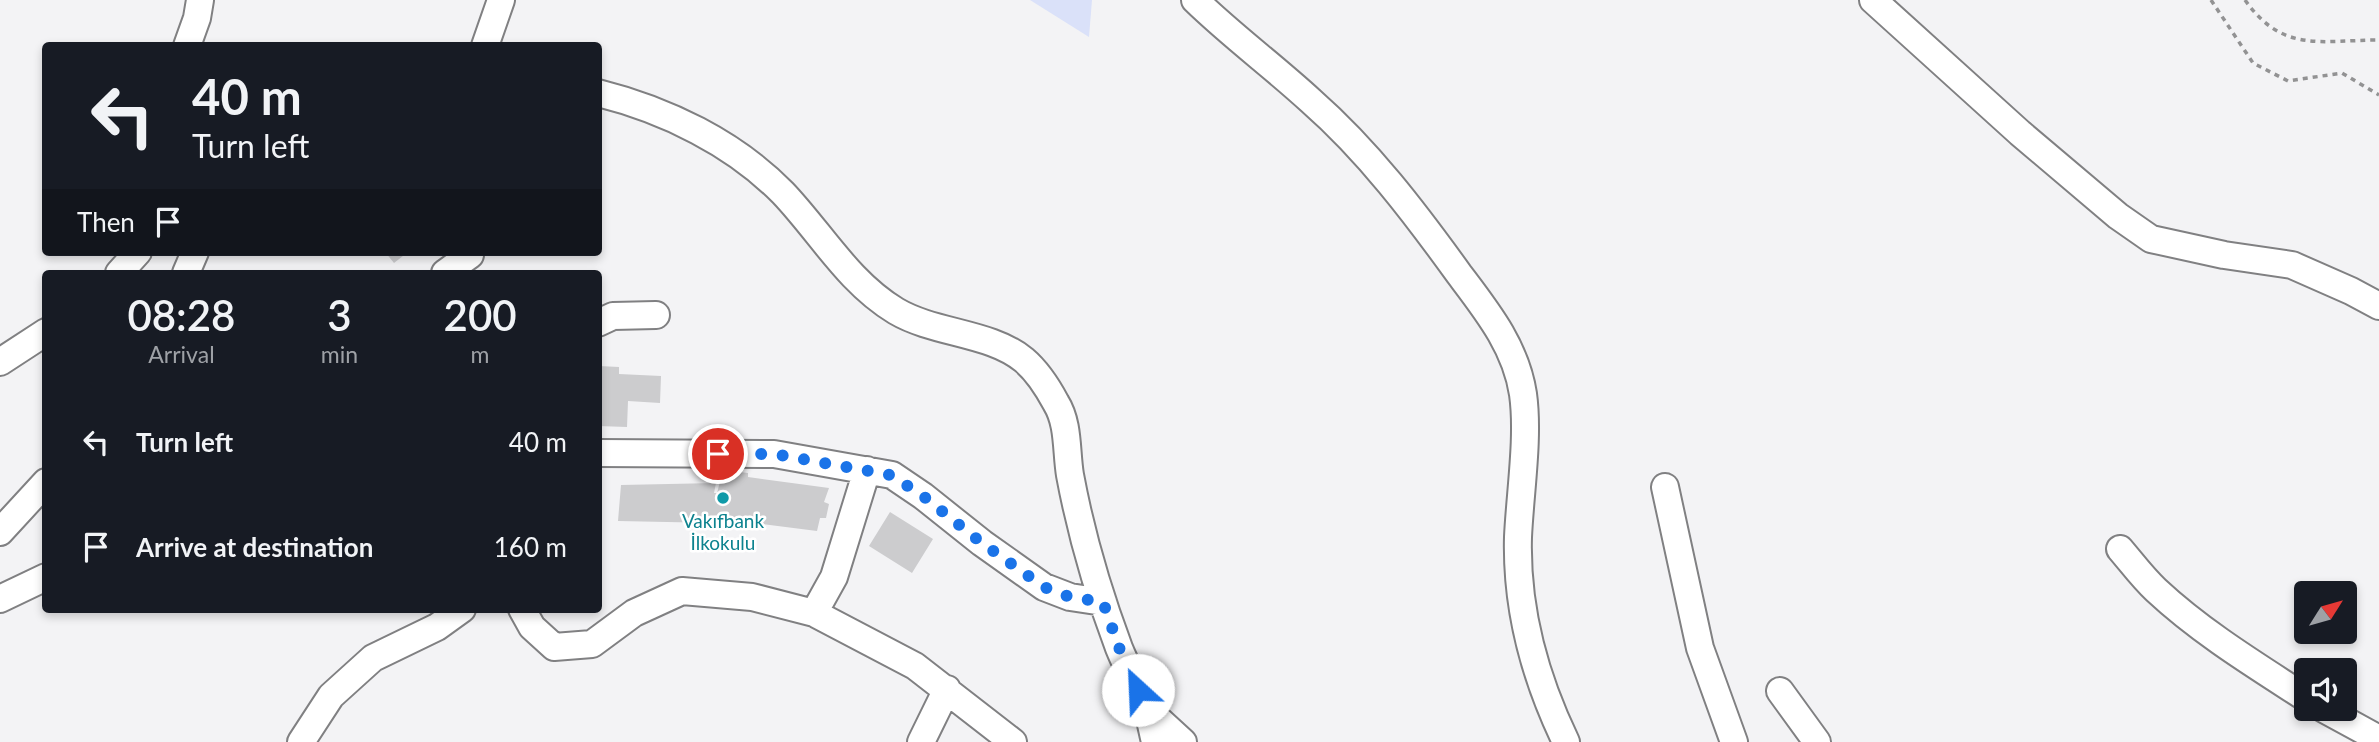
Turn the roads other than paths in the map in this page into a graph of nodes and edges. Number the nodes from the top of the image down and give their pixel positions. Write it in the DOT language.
graph roads {
  1 [pos="200,0"];
  2 [pos="501,0"];
  3 [pos="1195,0"];
  4 [pos="1873,0"];
  5 [pos="188,42"];
  6 [pos="486,42"];
  7 [pos="602,94"];
  8 [pos="134,256"];
  9 [pos="469,256"];
  10 [pos="122,270"];
  11 [pos="449,270"];
  12 [pos="2379,306"];
  13 [pos="656,315"];
  14 [pos="602,321"];
  15 [pos="42,335"];
  16 [pos="0,362"];
  17 [pos="602,453"];
  18 [pos="867,470"];
  19 [pos="42,486"];
  20 [pos="1665,487"];
  21 [pos="0,532"];
  22 [pos="2120,550"];
  23 [pos="42,579"];
  24 [pos="0,599"];
  25 [pos="1103,602"];
  26 [pos="456,613"];
  27 [pos="524,613"];
  28 [pos="814,613"];
  29 [pos="947,689"];
  30 [pos="2294,690"];
  31 [pos="1780,691"];
  32 [pos="1147,709"];
  33 [pos="2346,721"];
  34 [pos="2379,739"];
  35 [pos="301,742"];
  36 [pos="921,742"];
  37 [pos="1013,742"];
  38 [pos="1155,742"];
  39 [pos="1183,742"];
  40 [pos="1566,742"];
  41 [pos="1734,742"];
  42 [pos="1817,742"];
  1 -- 5 [label="street"];
  2 -- 6 [label="street"];
  3 -- 40 [label="street"];
  4 -- 12 [label="street"];
  7 -- 25 [label="street"];
  8 -- 10 [label="street"];
  9 -- 11 [label="street"];
  13 -- 14 [label="street"];
  15 -- 16 [label="street"];
  17 -- 18 [label="street"];
  18 -- 25 [label="street"];
  18 -- 28 [label="street"];
  19 -- 21 [label="street"];
  20 -- 41 [label="street"];
  22 -- 30 [label="street"];
  23 -- 24 [label="street"];
  25 -- 32 [label="street"];
  26 -- 35 [label="street"];
  27 -- 28 [label="street"];
  28 -- 29 [label="street"];
  29 -- 36 [label="street"];
  29 -- 37 [label="street"];
  31 -- 42 [label="street"];
  32 -- 38 [label="street"];
  32 -- 39 [label="street"];
  33 -- 34 [label="street"];
}
